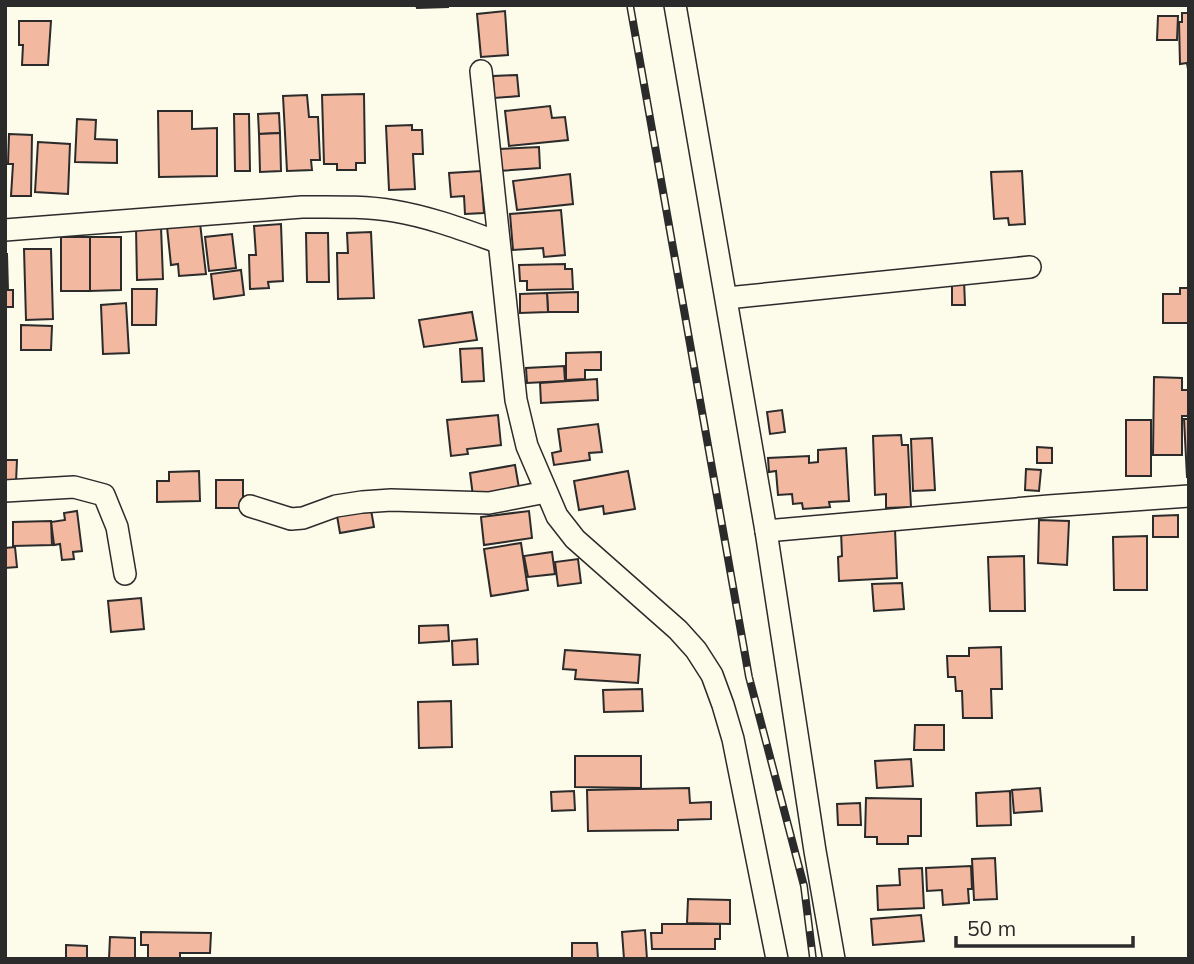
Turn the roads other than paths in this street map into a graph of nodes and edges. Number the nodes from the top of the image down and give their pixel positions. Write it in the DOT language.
graph roads {
  1 [pos="675,5"];
  2 [pos="481,71"];
  3 [pos="5,230"];
  4 [pos="498,242"];
  5 [pos="1030,267"];
  6 [pos="727,298"];
  7 [pos="5,491"];
  8 [pos="547,492"];
  9 [pos="1189,496"];
  10 [pos="250,506"];
  11 [pos="766,531"];
  12 [pos="125,573"];
  13 [pos="777,959"];
  14 [pos="834,959"];
  1 -- 6 [label="street"];
  2 -- 4 [label="street"];
  3 -- 4 [label="street"];
  4 -- 8 [label="street"];
  5 -- 6 [label="street"];
  6 -- 11 [label="street"];
  7 -- 12 [label="street"];
  8 -- 10 [label="street"];
  8 -- 13 [label="street"];
  9 -- 11 [label="street"];
  11 -- 14 [label="street"];
}
